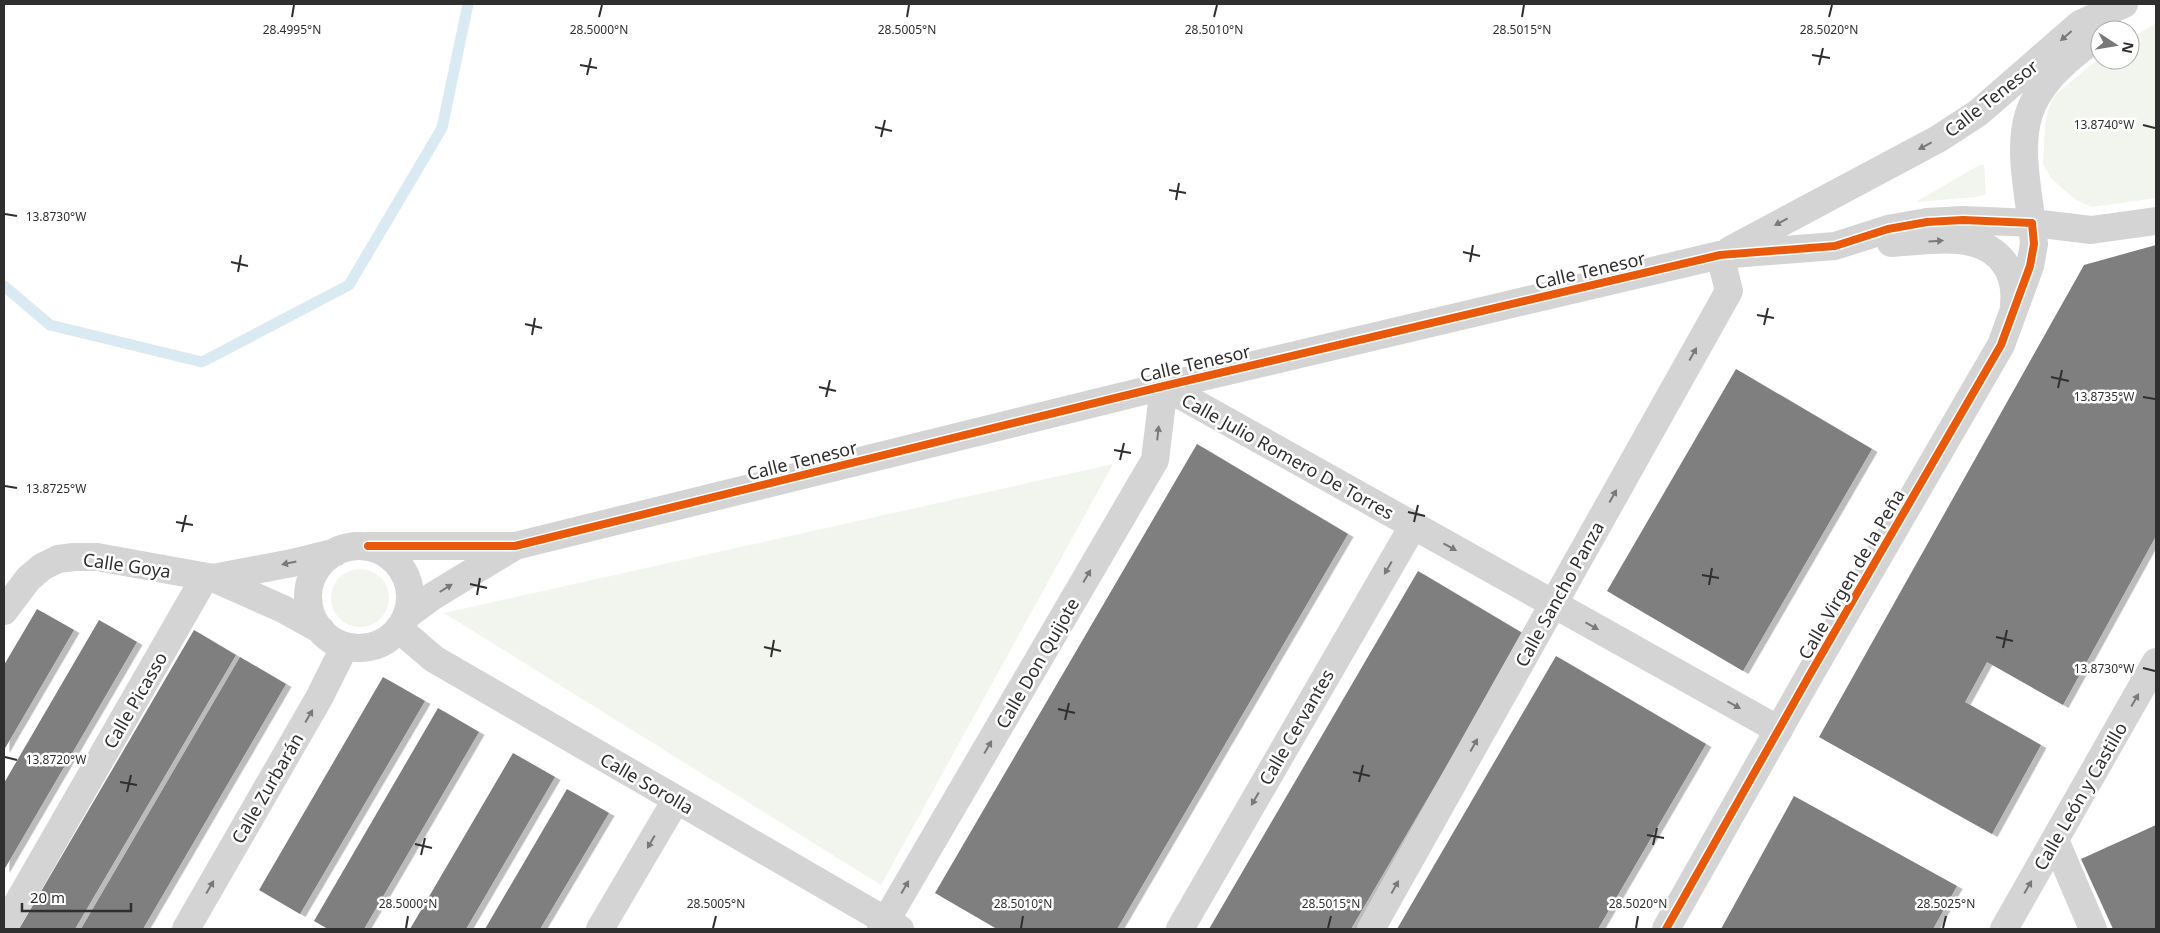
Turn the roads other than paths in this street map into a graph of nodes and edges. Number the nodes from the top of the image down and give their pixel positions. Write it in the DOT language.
graph roads {
  1 [pos="2124,4"];
  2 [pos="2143,4"];
  3 [pos="2121,20"];
  4 [pos="2090,43"];
  5 [pos="2156,221"];
  6 [pos="2032,223"];
  7 [pos="1835,246"];
  8 [pos="1720,255"];
  9 [pos="2013,314"];
  10 [pos="1164,386"];
  11 [pos="1413,526"];
  12 [pos="368,546"];
  13 [pos="515,546"];
  14 [pos="336,552"];
  15 [pos="209,578"];
  16 [pos="1553,604"];
  17 [pos="4,611"];
  18 [pos="403,623"];
  19 [pos="321,630"];
  20 [pos="345,646"];
  21 [pos="2156,662"];
  22 [pos="1779,730"];
  23 [pos="676,800"];
  24 [pos="2055,840"];
  25 [pos="889,926"];
  26 [pos="4,927"];
  27 [pos="186,929"];
  28 [pos="600,929"];
  29 [pos="1180,929"];
  30 [pos="1371,929"];
  31 [pos="1666,929"];
  32 [pos="2004,929"];
  33 [pos="2093,929"];
  1 -- 8 [label="street, Calle Tenesor, one-way"];
  2 -- 3 [label="street"];
  4 -- 6 [label="street, Calle Virgen de la Peña"];
  5 -- 6 [label="street, Calle Tenesor"];
  6 -- 7 [label="street, Calle Tenesor"];
  6 -- 9 [label="street, Calle Virgen de la Peña"];
  7 -- 8 [label="street, Calle Tenesor"];
  7 -- 9 [label="street, one-way"];
  8 -- 10 [label="street, Calle Tenesor"];
  16 -- 8 [label="street, Calle Sancho Panza, one-way"];
  9 -- 22 [label="street, Calle Virgen de la Peña"];
  10 -- 11 [label="street, Calle Julio Romero De Torres"];
  10 -- 13 [label="street, Calle Tenesor"];
  25 -- 10 [label="street, Calle Don Quijote, one-way"];
  11 -- 16 [label="street, Calle Julio Romero De Torres, one-way"];
  11 -- 29 [label="street, Calle Cervantes, one-way"];
  12 -- 13 [label="street, Calle Tenesor"];
  12 -- 14 [label="street"];
  12 -- 18 [label="street"];
  18 -- 13 [label="street, Calle Tenesor, one-way"];
  14 -- 15 [label="street, Calle Goya, one-way"];
  14 -- 19 [label="street"];
  15 -- 17 [label="street, Calle Goya"];
  15 -- 19 [label="street, Calle Goya"];
  15 -- 26 [label="street, Calle Picasso"];
  16 -- 22 [label="street, Calle Julio Romero De Torres, one-way"];
  30 -- 16 [label="street, Calle Sancho Panza, one-way"];
  18 -- 20 [label="street"];
  18 -- 23 [label="street, Calle Sorolla"];
  19 -- 20 [label="street"];
  27 -- 20 [label="street, Calle Zurbarán, one-way"];
  24 -- 21 [label="street, Calle León y Castillo, one-way"];
  22 -- 31 [label="street, Calle Virgen de la Peña"];
  23 -- 25 [label="street, Calle Sorolla"];
  23 -- 28 [label="street, one-way"];
  32 -- 24 [label="street, Calle León y Castillo, one-way"];
  24 -- 33 [label="street"];
}
